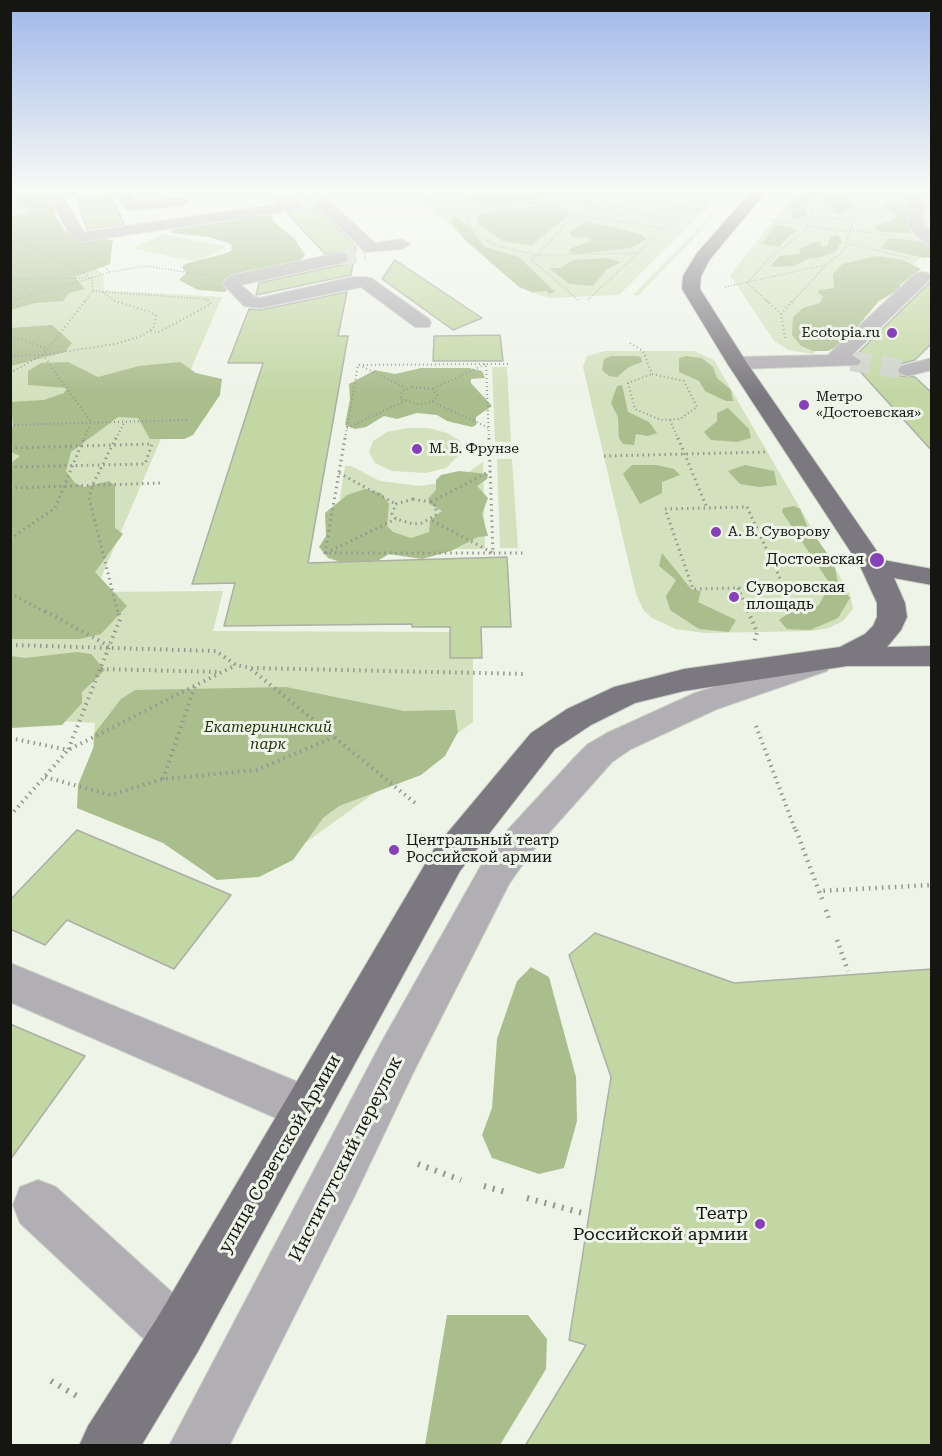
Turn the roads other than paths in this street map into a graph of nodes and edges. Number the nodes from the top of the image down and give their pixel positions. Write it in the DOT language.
graph roads {
  1 [pos="332,260"];
  2 [pos="702,260"];
  3 [pos="922,277"];
  4 [pos="260,303"];
  5 [pos="253,323"];
  6 [pos="422,323"];
  7 [pos="737,363"];
  8 [pos="932,364"];
  9 [pos="908,370"];
  10 [pos="874,566"];
  11 [pos="932,577"];
  12 [pos="847,656"];
  13 [pos="932,656"];
  14 [pos="10,982"];
  15 [pos="306,1108"];
  16 [pos="38,1204"];
  17 [pos="178,1334"];
  18 [pos="108,1446"];
  19 [pos="198,1446"];
  1 -- 4 [label="street"];
  2 -- 7 [label="main road"];
  3 -- 7 [label="street"];
  4 -- 5 [label="street"];
  4 -- 6 [label="street"];
  7 -- 10 [label="main road"];
  8 -- 9 [label="street"];
  10 -- 11 [label="main road"];
  10 -- 12 [label="main road"];
  12 -- 13 [label="main road"];
  12 -- 15 [label="main road, улица Советской Армии"];
  12 -- 19 [label="street, Институтский переулок"];
  14 -- 15 [label="street"];
  15 -- 17 [label="main road, улица Советской Армии"];
  16 -- 17 [label="street"];
  17 -- 18 [label="main road, улица Советской Армии"];
}
